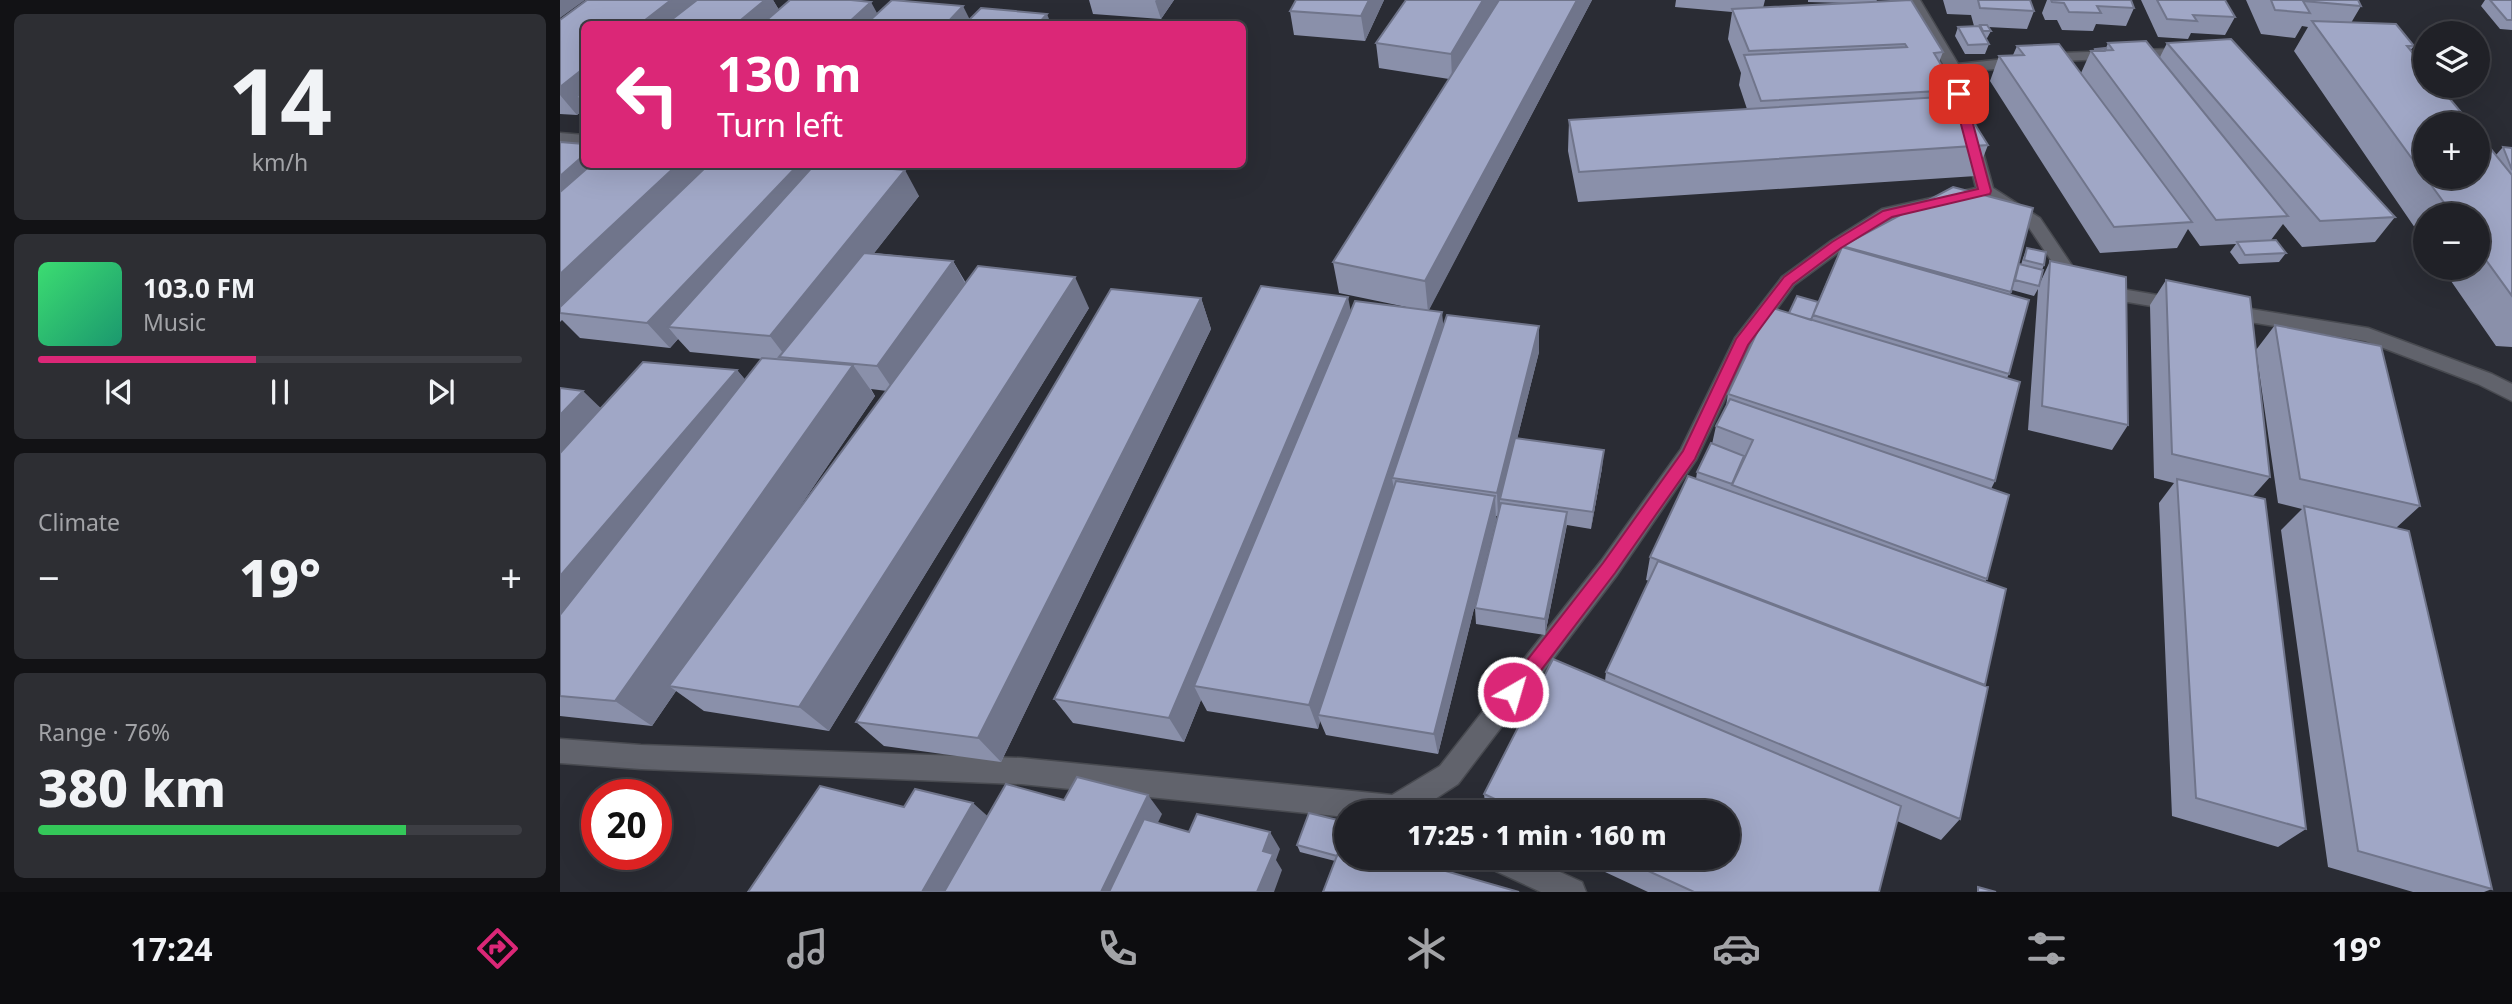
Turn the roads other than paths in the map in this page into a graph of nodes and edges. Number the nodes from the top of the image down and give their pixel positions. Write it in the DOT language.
graph roads {
  1 [pos="1913,0"];
  2 [pos="2204,51"];
  3 [pos="1953,69"];
  4 [pos="560,138"];
  5 [pos="581,140"];
  6 [pos="1985,191"];
  7 [pos="2512,393"];
  8 [pos="560,751"];
  9 [pos="1413,800"];
  10 [pos="1334,803"];
  11 [pos="1525,870"];
  12 [pos="1572,892"];
  1 -- 3 [label="lane"];
  2 -- 3 [label="lane"];
  3 -- 6 [label="lane"];
  4 -- 5 [label="lane"];
  6 -- 7 [label="lane"];
  6 -- 9 [label="lane"];
  8 -- 10 [label="lane"];
  11 -- 12 [label="lane"];
}
